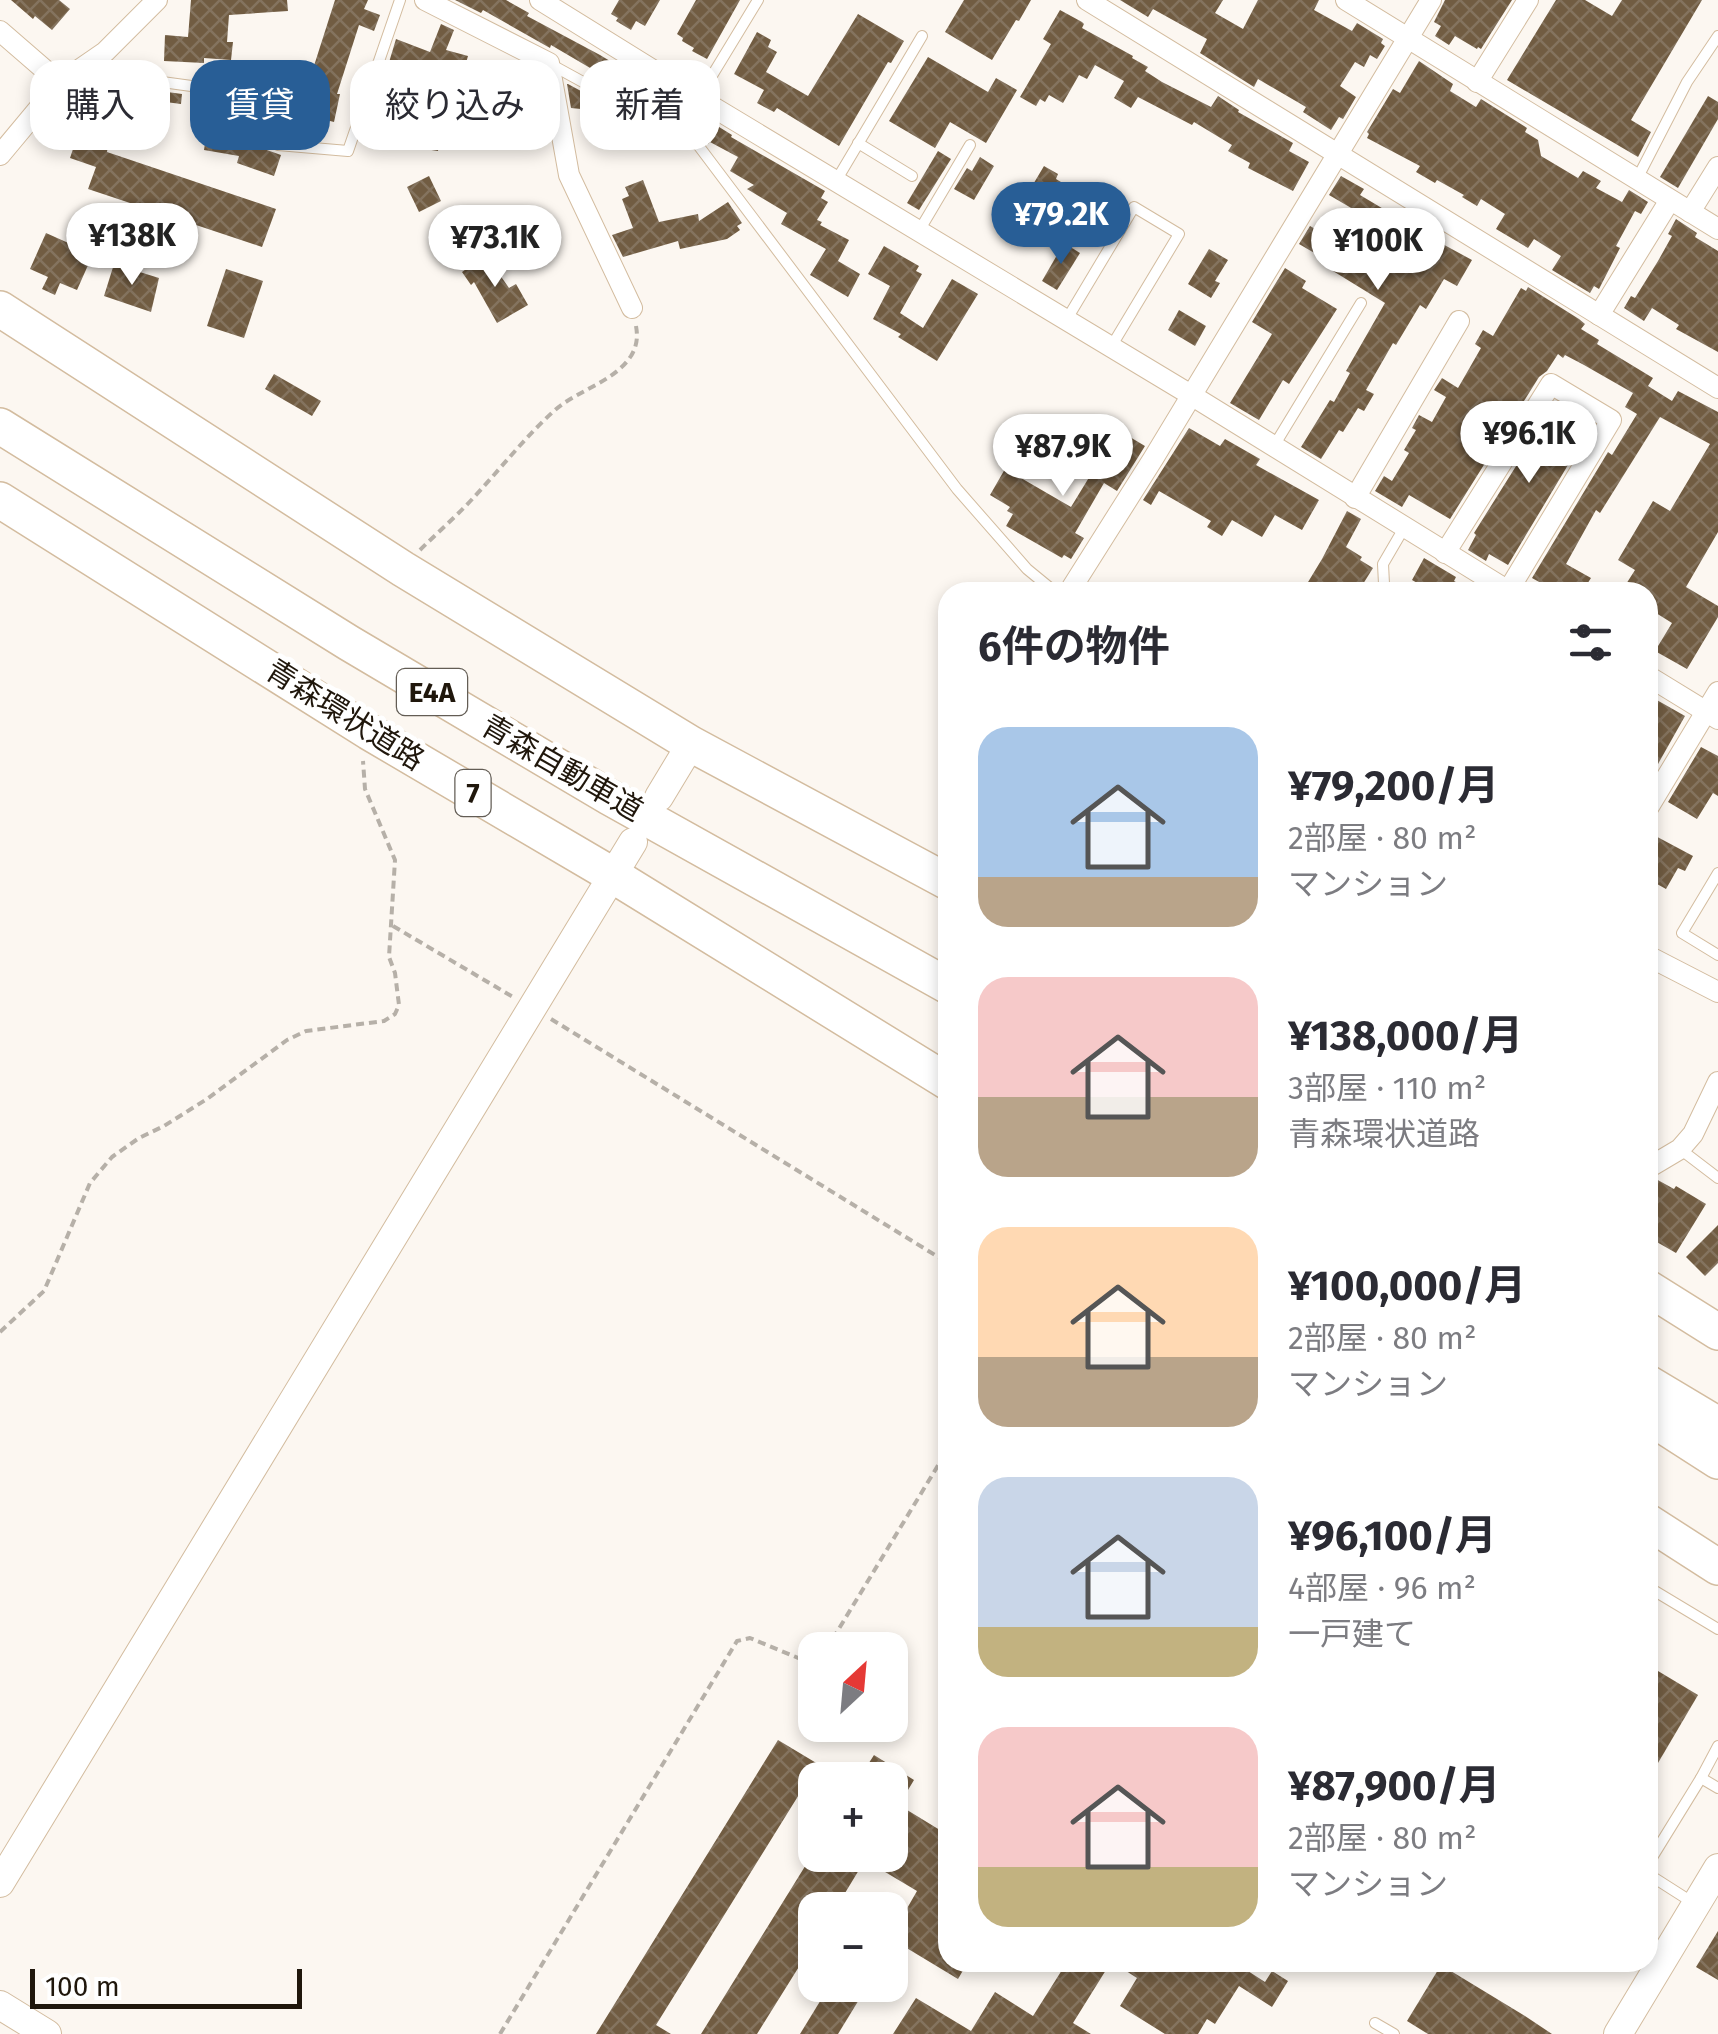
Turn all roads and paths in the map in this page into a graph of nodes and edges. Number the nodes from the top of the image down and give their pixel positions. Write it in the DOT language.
graph roads {
  1 [pos="157,0"];
  2 [pos="400,0"];
  3 [pos="425,0"];
  4 [pos="540,0"];
  5 [pos="758,0"];
  6 [pos="1346,0"];
  7 [pos="1431,0"];
  8 [pos="1528,0"];
  9 [pos="1097,3"];
  10 [pos="0,31"];
  11 [pos="922,36"];
  12 [pos="1718,36"];
  13 [pos="1408,38"];
  14 [pos="33,60"];
  15 [pos="96,60"];
  16 [pos="543,60"];
  17 [pos="637,60"];
  18 [pos="720,62"];
  19 [pos="560,69"];
  20 [pos="1478,82"];
  21 [pos="720,111"];
  22 [pos="30,119"];
  23 [pos="560,125"];
  24 [pos="858,142"];
  25 [pos="970,145"];
  26 [pos="330,149"];
  27 [pos="0,155"];
  28 [pos="1336,155"];
  29 [pos="1718,167"];
  30 [pos="912,176"];
  31 [pos="1636,180"];
  32 [pos="836,181"];
  33 [pos="1670,200"];
  34 [pos="1690,212"];
  35 [pos="1718,229"];
  36 [pos="919,231"];
  37 [pos="1360,302"];
  38 [pos="632,308"];
  39 [pos="0,309"];
  40 [pos="1598,315"];
  41 [pos="1066,320"];
  42 [pos="1459,322"];
  43 [pos="1111,347"];
  44 [pos="1718,388"];
  45 [pos="1191,396"];
  46 [pos="0,426"];
  47 [pos="1274,447"];
  48 [pos="1355,498"];
  49 [pos="0,500"];
  50 [pos="1404,528"];
  51 [pos="1445,553"];
  52 [pos="403,569"];
  53 [pos="1043,582"];
  54 [pos="1074,582"];
  55 [pos="1384,582"];
  56 [pos="1493,582"];
  57 [pos="1515,582"];
  58 [pos="1658,682"];
  59 [pos="1718,692"];
  60 [pos="1712,715"];
  61 [pos="369,732"];
  62 [pos="691,744"];
  63 [pos="1658,793"];
  64 [pos="659,797"];
  65 [pos="633,842"];
  66 [pos="614,876"];
  67 [pos="938,877"];
  68 [pos="1716,881"];
  69 [pos="393,926"];
  70 [pos="1718,955"];
  71 [pos="1658,961"];
  72 [pos="938,983"];
  73 [pos="1718,992"];
  74 [pos="533,1008"];
  75 [pos="938,1076"];
  76 [pos="1718,1082"];
  77 [pos="1680,1149"];
  78 [pos="1658,1162"];
  79 [pos="1718,1178"];
  80 [pos="938,1257"];
  81 [pos="1658,1294"];
  82 [pos="0,1332"];
  83 [pos="1718,1332"];
  84 [pos="1658,1388"];
  85 [pos="1658,1422"];
  86 [pos="1718,1426"];
  87 [pos="1718,1461"];
  88 [pos="938,1465"];
  89 [pos="1658,1528"];
  90 [pos="1718,1567"];
  91 [pos="1658,1593"];
  92 [pos="1718,1629"];
  93 [pos="837,1632"];
  94 [pos="798,1658"];
  95 [pos="1718,1746"];
  96 [pos="1700,1778"];
  97 [pos="1718,1788"];
  98 [pos="1658,1847"];
  99 [pos="1718,1868"];
  100 [pos="1658,1880"];
  101 [pos="0,1883"];
  102 [pos="1696,1904"];
  103 [pos="1658,1967"];
  104 [pos="1655,1972"];
  105 [pos="0,2005"];
  106 [pos="1375,2023"];
  107 [pos="47,2034"];
  108 [pos="500,2034"];
  109 [pos="1394,2034"];
  110 [pos="1618,2034"];
  1 -- 15 [label="street"];
  2 -- 26 [label="lane"];
  3 -- 16 [label="street"];
  4 -- 17 [label="street"];
  5 -- 18 [label="lane"];
  6 -- 13 [label="street"];
  7 -- 13 [label="street"];
  8 -- 20 [label="street"];
  9 -- 28 [label="street"];
  10 -- 14 [label="street"];
  11 -- 24 [label="lane"];
  12 -- 31 [label="lane"];
  13 -- 20 [label="street"];
  13 -- 28 [label="street"];
  19 -- 53 [label="lane"];
  20 -- 31 [label="street"];
  21 -- 32 [label="street"];
  22 -- 27 [label="street"];
  23 -- 38 [label="street"];
  24 -- 30 [label="lane"];
  24 -- 32 [label="lane"];
  25 -- 36 [label="lane"];
  28 -- 40 [label="street"];
  28 -- 45 [label="street"];
  29 -- 34 [label="street"];
  31 -- 33 [label="street"];
  32 -- 36 [label="street"];
  33 -- 34 [label="street"];
  33 -- 40 [label="street"];
  34 -- 35 [label="street"];
  36 -- 41 [label="street"];
  37 -- 47 [label="lane"];
  38 -- 52 [label="path"];
  39 -- 52 [label="highway"];
  40 -- 44 [label="street"];
  41 -- 43 [label="street"];
  41 -- 43 [label="lane"];
  42 -- 48 [label="street"];
  43 -- 45 [label="street"];
  45 -- 47 [label="street"];
  45 -- 54 [label="street"];
  46 -- 72 [label="highway, 青森自動車道 / E4A"];
  47 -- 48 [label="street"];
  48 -- 50 [label="street"];
  49 -- 61 [label="highway, 青森環状道路 / 7"];
  50 -- 51 [label="street"];
  50 -- 55 [label="lane"];
  51 -- 56 [label="street"];
  51 -- 57 [label="street"];
  52 -- 62 [label="highway"];
  58 -- 60 [label="street"];
  59 -- 60 [label="street"];
  60 -- 63 [label="street"];
  61 -- 66 [label="highway, 青森環状道路 / 7"];
  61 -- 69 [label="path"];
  62 -- 64 [label="street"];
  62 -- 67 [label="highway"];
  65 -- 66 [label="street"];
  66 -- 74 [label="street"];
  66 -- 75 [label="highway, 青森環状道路 / 7"];
  68 -- 70 [label="lane"];
  69 -- 74 [label="path"];
  69 -- 82 [label="path"];
  71 -- 73 [label="street"];
  74 -- 80 [label="path"];
  74 -- 101 [label="street"];
  76 -- 77 [label="street"];
  77 -- 78 [label="street"];
  77 -- 79 [label="lane"];
  81 -- 83 [label="highway"];
  84 -- 86 [label="highway"];
  85 -- 87 [label="highway"];
  88 -- 93 [label="path"];
  89 -- 90 [label="highway"];
  91 -- 92 [label="lane"];
  94 -- 108 [label="path"];
  95 -- 96 [label="lane"];
  96 -- 97 [label="lane"];
  96 -- 98 [label="lane"];
  99 -- 102 [label="street"];
  100 -- 102 [label="lane"];
  102 -- 103 [label="street"];
  104 -- 110 [label="street"];
  105 -- 107 [label="street"];
  106 -- 109 [label="lane"];
}
